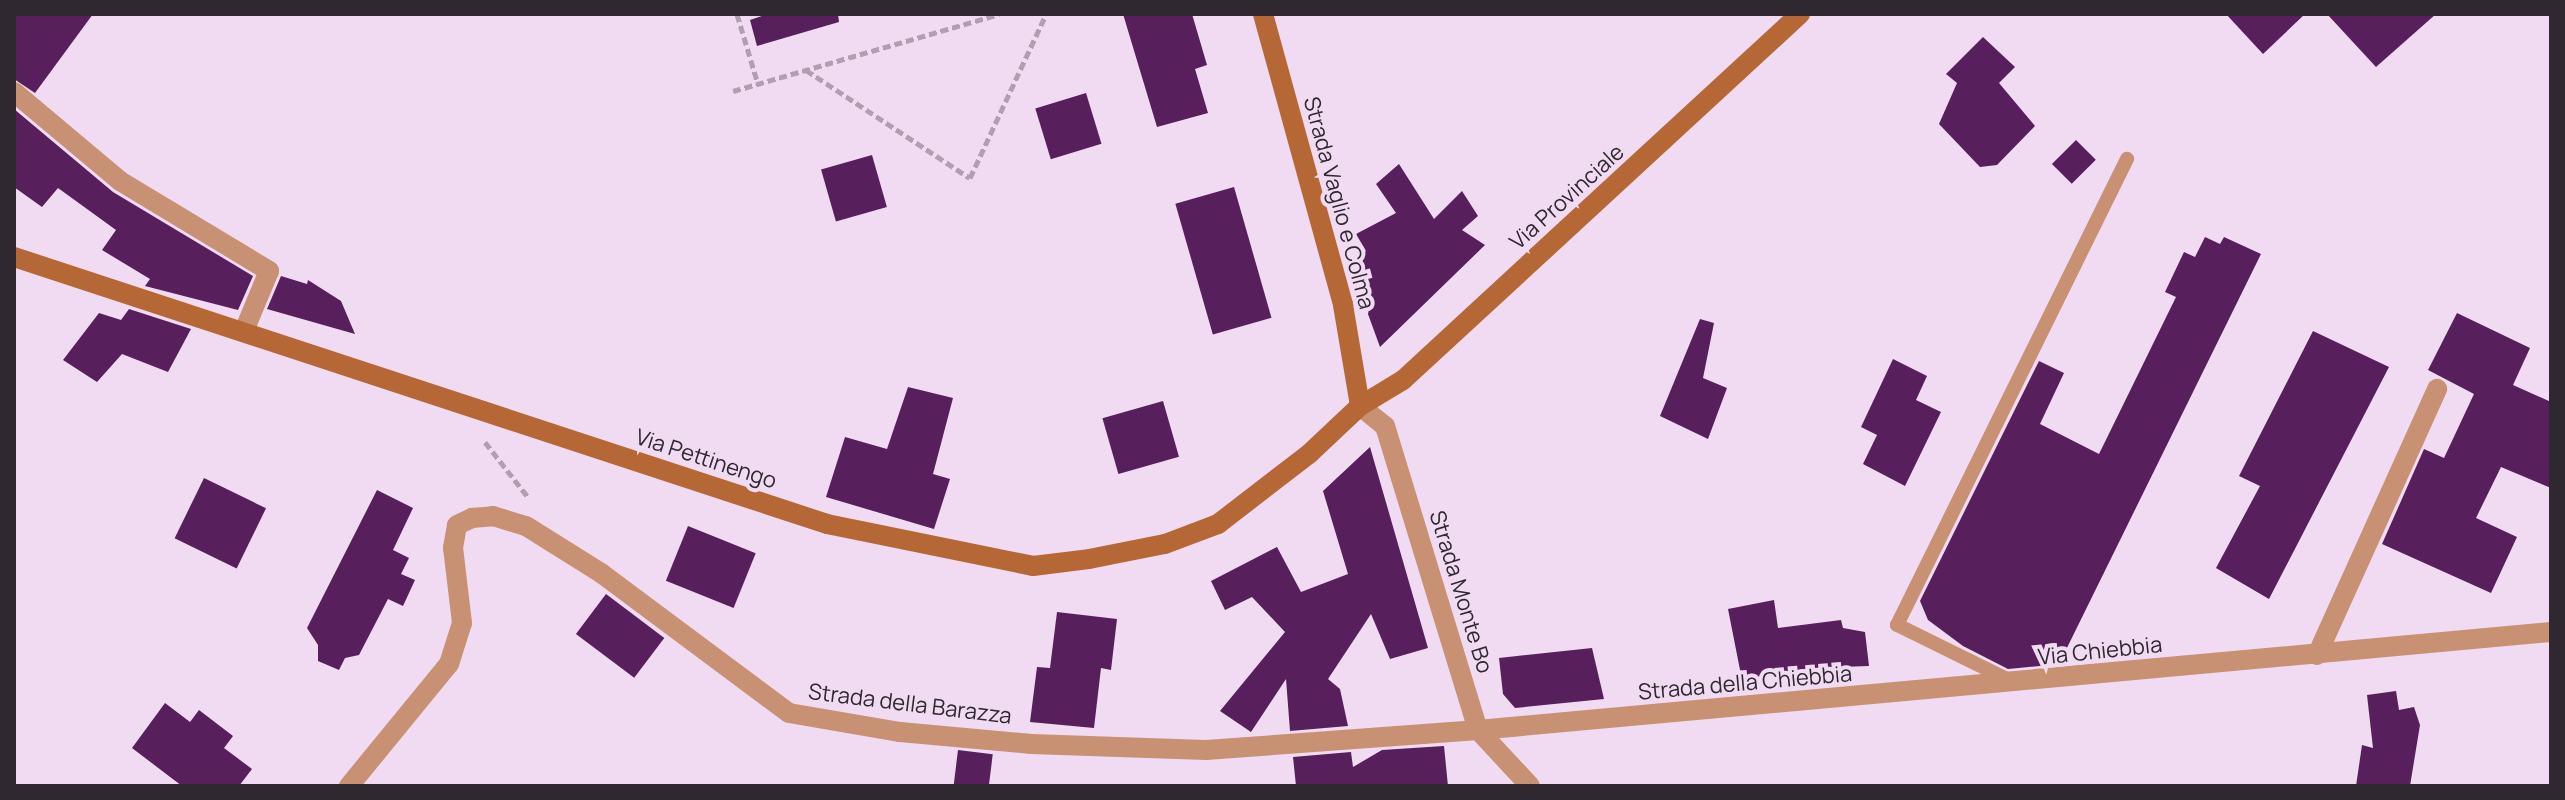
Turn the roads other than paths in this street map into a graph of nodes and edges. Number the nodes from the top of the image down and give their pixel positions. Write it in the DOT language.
graph roads {
  1 [pos="1263,14"];
  2 [pos="1800,14"];
  3 [pos="14,92"];
  4 [pos="2127,159"];
  5 [pos="14,257"];
  6 [pos="244,331"];
  7 [pos="2437,389"];
  8 [pos="1360,406"];
  9 [pos="2551,632"];
  10 [pos="2317,655"];
  11 [pos="2016,684"];
  12 [pos="1478,730"];
  13 [pos="349,786"];
  14 [pos="1530,786"];
  1 -- 8 [label="main road, Strada Vaglio e Colma"];
  2 -- 8 [label="main road, Via Provinciale"];
  3 -- 6 [label="street"];
  4 -- 11 [label="lane, Via Chiebbia"];
  5 -- 6 [label="main road, Via Pettinengo"];
  6 -- 8 [label="main road, Via Pettinengo"];
  7 -- 10 [label="street"];
  8 -- 12 [label="street, Strada Monte Bo"];
  9 -- 10 [label="street, Via Chiebbia"];
  10 -- 11 [label="street, Via Chiebbia"];
  11 -- 12 [label="street, Strada della Chiebbia"];
  12 -- 13 [label="street, Strada della Barazza"];
  12 -- 14 [label="street, Strada Monte Bo"];
}
